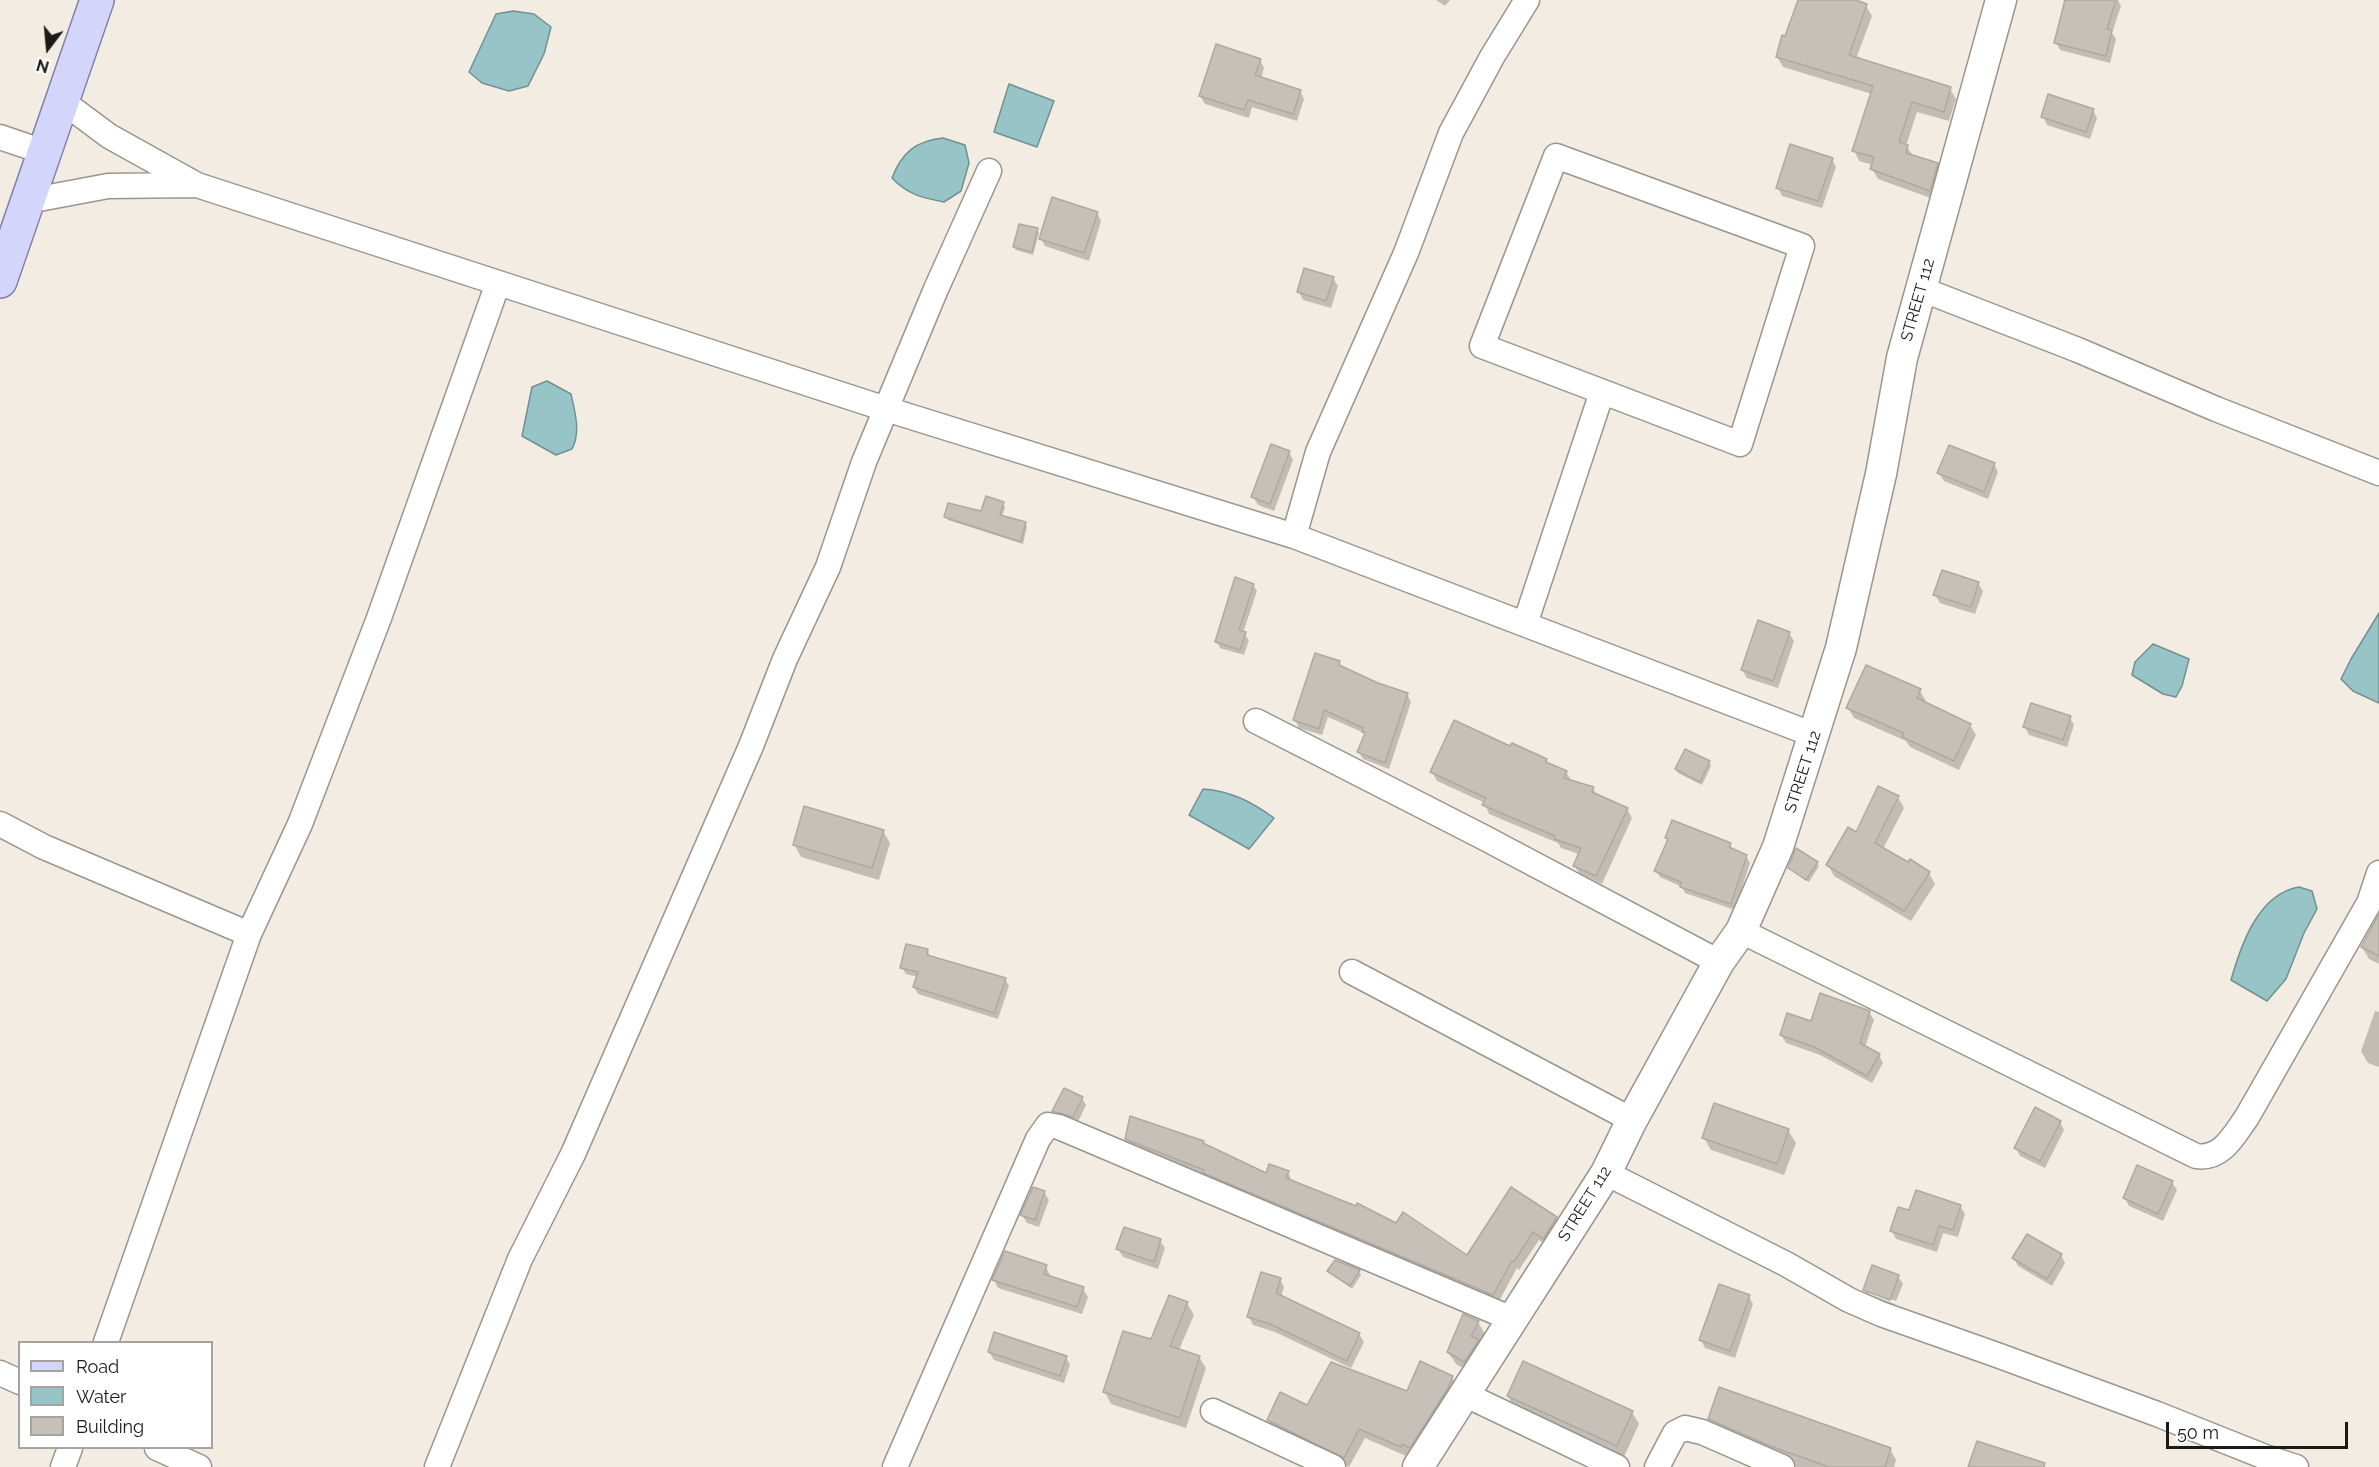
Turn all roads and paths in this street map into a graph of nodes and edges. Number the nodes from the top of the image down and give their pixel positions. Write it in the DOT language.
graph roads {
  1 [pos="97,0"];
  2 [pos="1527,0"];
  3 [pos="2001,0"];
  4 [pos="62,101"];
  5 [pos="0,136"];
  6 [pos="44,152"];
  7 [pos="989,171"];
  8 [pos="197,185"];
  9 [pos="28,201"];
  10 [pos="0,281"];
  11 [pos="498,283"];
  12 [pos="1921,289"];
  13 [pos="1602,392"];
  14 [pos="886,409"];
  15 [pos="2379,473"];
  16 [pos="1294,536"];
  17 [pos="1525,624"];
  18 [pos="1256,722"];
  19 [pos="1814,735"];
  20 [pos="0,824"];
  21 [pos="2379,873"];
  22 [pos="1741,931"];
  23 [pos="249,934"];
  24 [pos="1719,962"];
  25 [pos="1352,972"];
  26 [pos="1632,1120"];
  27 [pos="1606,1173"];
  28 [pos="1512,1319"];
  29 [pos="106,1341"];
  30 [pos="0,1373"];
  31 [pos="18,1381"];
  32 [pos="1464,1394"];
  33 [pos="1213,1411"];
  34 [pos="70,1449"];
  35 [pos="159,1449"];
  36 [pos="63,1467"];
  37 [pos="199,1467"];
  38 [pos="437,1467"];
  39 [pos="895,1467"];
  40 [pos="1333,1467"];
  41 [pos="1418,1467"];
  42 [pos="1617,1467"];
  43 [pos="1657,1467"];
  44 [pos="1782,1467"];
  45 [pos="2296,1467"];
  1 -- 4 [label="main road"];
  2 -- 16 [label="street"];
  3 -- 12 [label="street, STREET 112"];
  4 -- 6 [label="main road"];
  4 -- 8 [label="street"];
  5 -- 6 [label="street"];
  6 -- 9 [label="main road"];
  7 -- 14 [label="street"];
  8 -- 9 [label="street"];
  8 -- 11 [label="street"];
  9 -- 10 [label="main road"];
  11 -- 14 [label="street"];
  11 -- 23 [label="street"];
  12 -- 15 [label="street"];
  12 -- 19 [label="street, STREET 112"];
  13 -- 13 [label="street"];
  13 -- 17 [label="street"];
  14 -- 16 [label="street"];
  14 -- 38 [label="street"];
  16 -- 17 [label="street"];
  17 -- 19 [label="street"];
  18 -- 24 [label="street"];
  19 -- 22 [label="street, STREET 112"];
  20 -- 23 [label="street"];
  21 -- 22 [label="street"];
  22 -- 24 [label="street, STREET 112"];
  23 -- 29 [label="street"];
  24 -- 26 [label="street, STREET 112"];
  25 -- 26 [label="street"];
  26 -- 27 [label="street, STREET 112"];
  27 -- 28 [label="street, STREET 112"];
  27 -- 45 [label="street"];
  28 -- 32 [label="street, STREET 112"];
  28 -- 39 [label="street"];
  30 -- 31 [label="street"];
  32 -- 41 [label="street, STREET 112"];
  32 -- 42 [label="street"];
  33 -- 40 [label="street"];
  34 -- 36 [label="street"];
  35 -- 37 [label="street"];
  43 -- 44 [label="street"];
}
